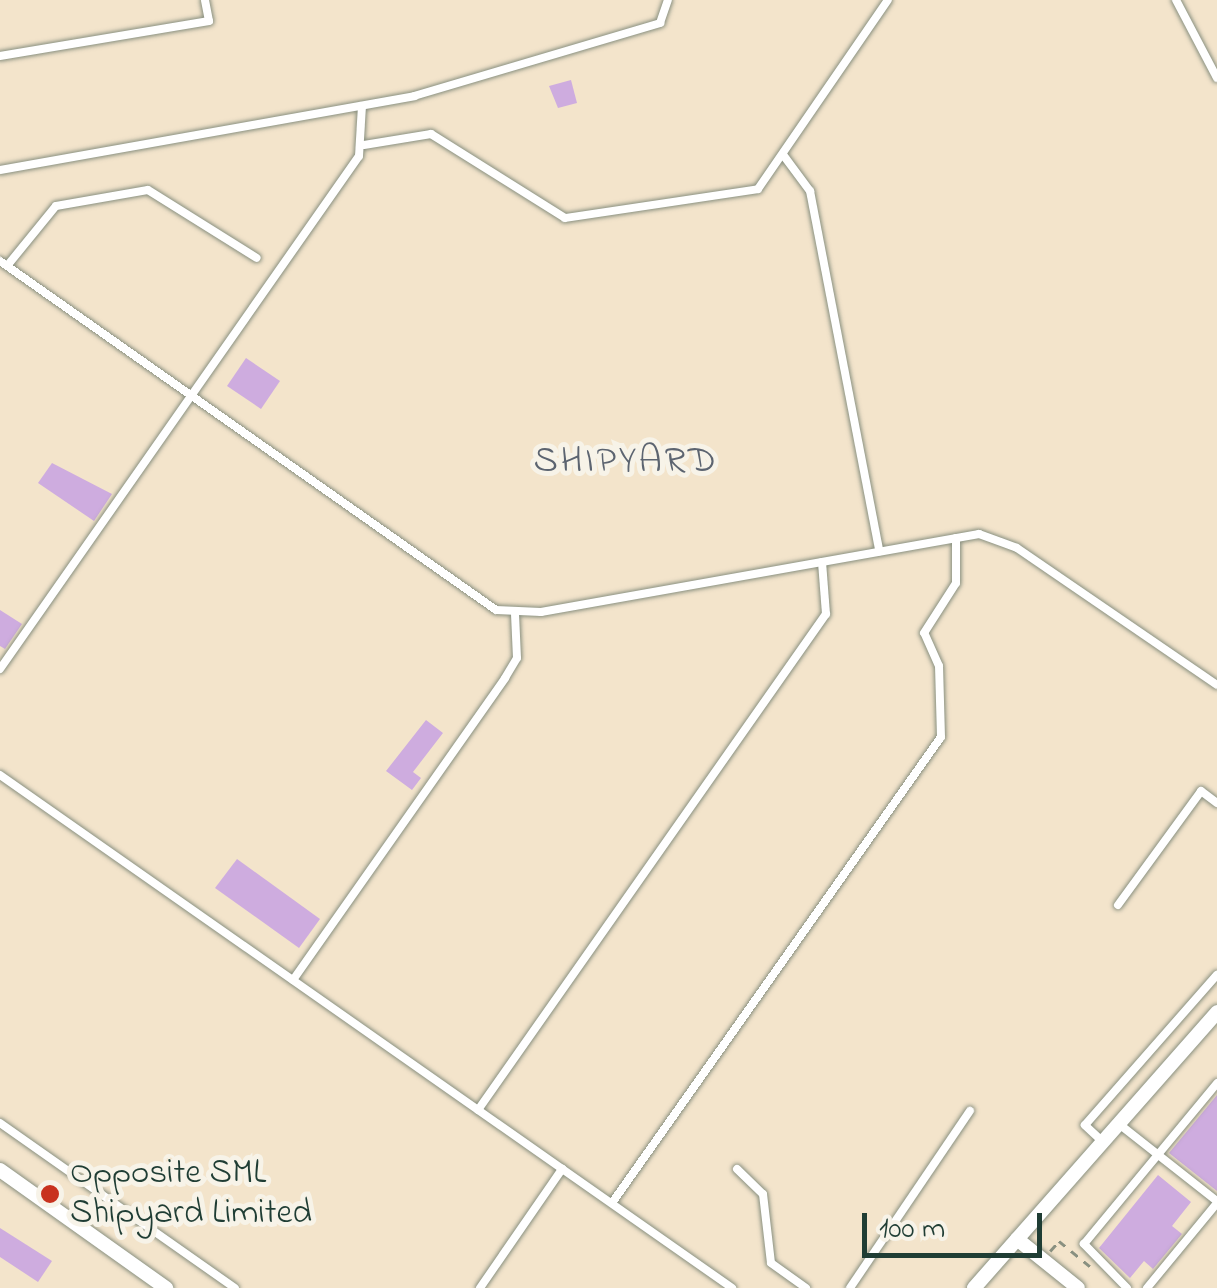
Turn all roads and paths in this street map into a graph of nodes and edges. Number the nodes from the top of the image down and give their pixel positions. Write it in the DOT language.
graph roads {
  1 [pos="205,0"];
  2 [pos="668,0"];
  3 [pos="888,0"];
  4 [pos="1176,0"];
  5 [pos="0,56"];
  6 [pos="1217,78"];
  7 [pos="362,106"];
  8 [pos="364,145"];
  9 [pos="784,156"];
  10 [pos="0,170"];
  11 [pos="257,258"];
  12 [pos="3,263"];
  13 [pos="192,396"];
  14 [pos="956,538"];
  15 [pos="879,552"];
  16 [pos="822,562"];
  17 [pos="516,614"];
  18 [pos="0,669"];
  19 [pos="1217,684"];
  20 [pos="0,775"];
  21 [pos="1217,803"];
  22 [pos="1118,904"];
  23 [pos="1217,975"];
  24 [pos="293,980"];
  25 [pos="1217,1012"];
  26 [pos="1217,1083"];
  27 [pos="478,1110"];
  28 [pos="970,1111"];
  29 [pos="0,1123"];
  30 [pos="1118,1124"];
  31 [pos="1103,1142"];
  32 [pos="1156,1153"];
  33 [pos="562,1169"];
  34 [pos="737,1169"];
  35 [pos="0,1170"];
  36 [pos="1217,1202"];
  37 [pos="612,1203"];
  38 [pos="1016,1239"];
  39 [pos="1059,1240"];
  40 [pos="1101,1275"];
  41 [pos="166,1288"];
  42 [pos="235,1288"];
  43 [pos="480,1288"];
  44 [pos="732,1288"];
  45 [pos="806,1288"];
  46 [pos="850,1288"];
  47 [pos="974,1288"];
  48 [pos="1078,1288"];
  49 [pos="1127,1288"];
  50 [pos="1147,1288"];
  1 -- 5 [label="lane"];
  2 -- 7 [label="lane"];
  3 -- 9 [label="lane"];
  4 -- 6 [label="lane"];
  7 -- 8 [label="lane"];
  7 -- 10 [label="lane"];
  8 -- 9 [label="lane"];
  8 -- 13 [label="lane"];
  9 -- 15 [label="lane"];
  11 -- 12 [label="lane"];
  12 -- 13 [label="lane"];
  13 -- 17 [label="lane"];
  13 -- 18 [label="lane"];
  14 -- 15 [label="lane"];
  14 -- 19 [label="lane"];
  14 -- 37 [label="lane"];
  15 -- 16 [label="lane"];
  16 -- 17 [label="lane"];
  16 -- 27 [label="lane"];
  17 -- 24 [label="lane"];
  20 -- 24 [label="lane"];
  21 -- 22 [label="lane"];
  23 -- 31 [label="lane"];
  24 -- 27 [label="lane"];
  25 -- 30 [label="street"];
  26 -- 32 [label="lane"];
  27 -- 33 [label="lane"];
  28 -- 46 [label="lane"];
  29 -- 42 [label="lane"];
  30 -- 31 [label="street"];
  30 -- 32 [label="lane"];
  31 -- 38 [label="street"];
  32 -- 36 [label="lane"];
  32 -- 49 [label="lane"];
  33 -- 37 [label="lane"];
  33 -- 43 [label="lane"];
  34 -- 45 [label="lane"];
  35 -- 41 [label="street"];
  36 -- 50 [label="lane"];
  37 -- 44 [label="lane"];
  38 -- 47 [label="street"];
  38 -- 48 [label="street"];
  39 -- 40 [label="path"];
}
